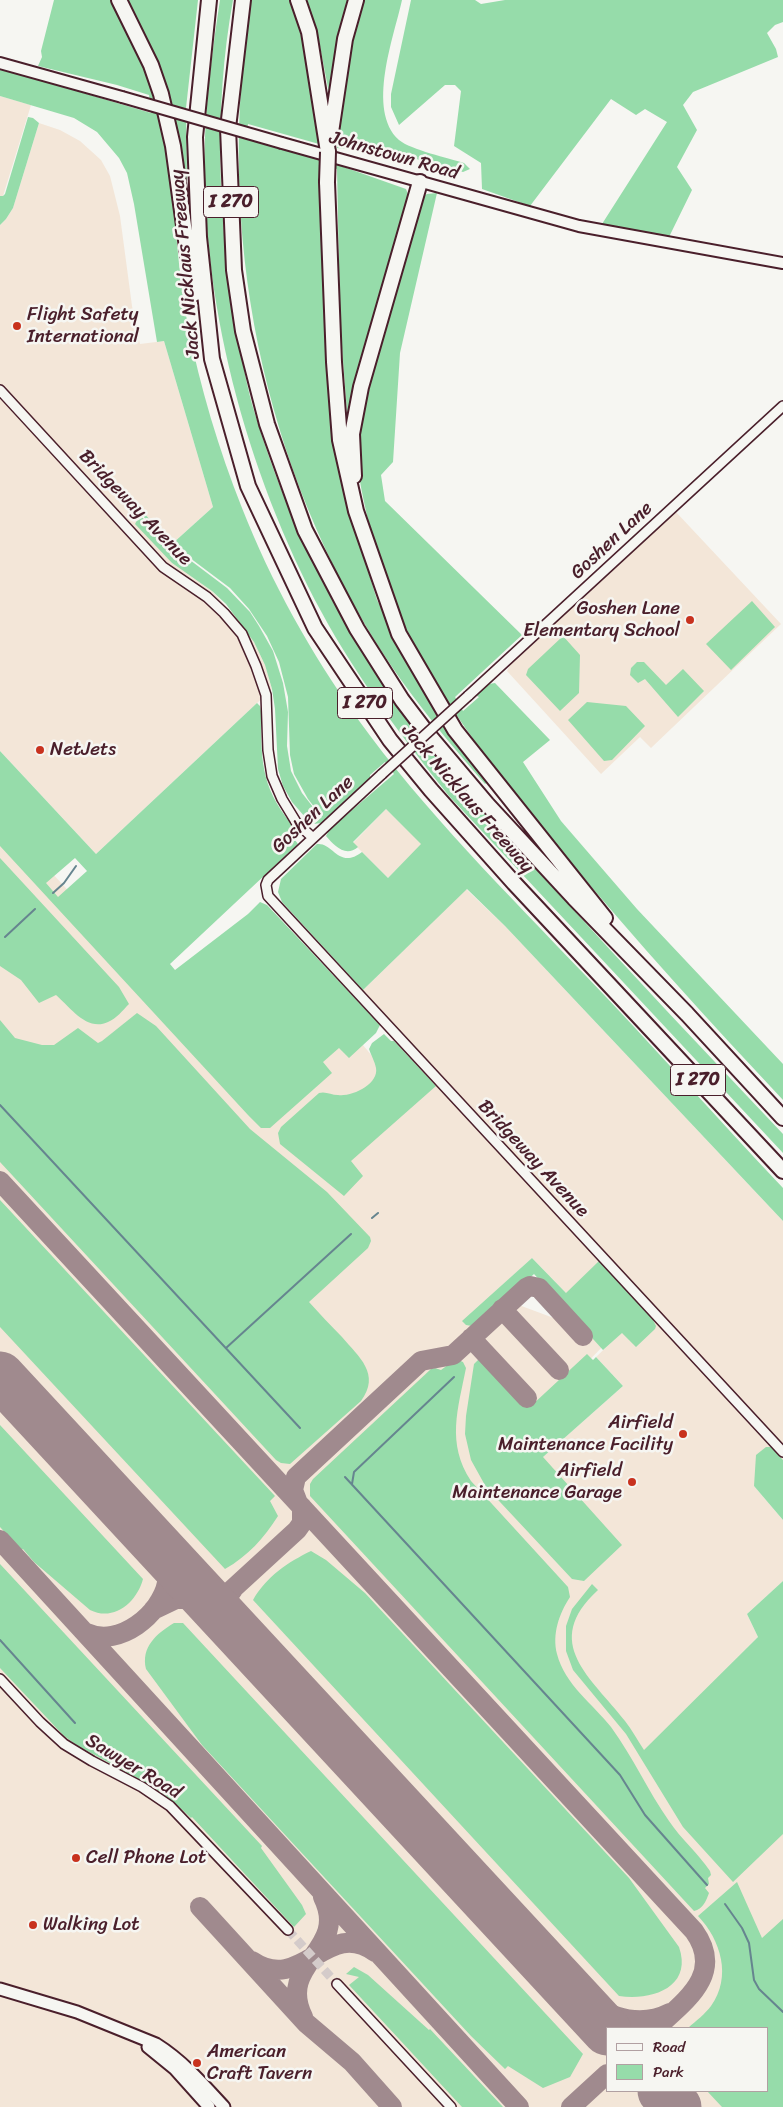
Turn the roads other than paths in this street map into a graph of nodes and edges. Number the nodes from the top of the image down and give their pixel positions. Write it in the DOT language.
graph roads {
  1 [pos="119,0"];
  2 [pos="208,0"];
  3 [pos="243,0"];
  4 [pos="298,0"];
  5 [pos="356,0"];
  6 [pos="0,63"];
  7 [pos="328,129"];
  8 [pos="420,182"];
  9 [pos="783,264"];
  10 [pos="212,359"];
  11 [pos="0,390"];
  12 [pos="783,406"];
  13 [pos="356,512"];
  14 [pos="313,838"];
  15 [pos="266,885"];
  16 [pos="645,971"];
  17 [pos="783,1118"];
  18 [pos="783,1170"];
  19 [pos="783,1452"];
  20 [pos="0,1679"];
  21 [pos="288,1930"];
  22 [pos="337,1984"];
  23 [pos="2,1991"];
  24 [pos="101,2021"];
  25 [pos="209,2107"];
  26 [pos="224,2107"];
  27 [pos="451,2107"];
  1 -- 10 [label="highway"];
  2 -- 10 [label="highway, Jack Nicklaus Freeway / I 270"];
  3 -- 16 [label="highway, Jack Nicklaus Freeway / I 270"];
  4 -- 7 [label="highway"];
  5 -- 7 [label="highway"];
  6 -- 8 [label="main road, Johnstown Road, bridge"];
  7 -- 13 [label="highway, bridge"];
  8 -- 9 [label="main road, Johnstown Road"];
  8 -- 13 [label="highway"];
  10 -- 18 [label="highway, Jack Nicklaus Freeway / I 270"];
  11 -- 14 [label="street, Bridgeway Avenue"];
  12 -- 14 [label="street, Goshen Lane, bridge"];
  13 -- 16 [label="highway"];
  14 -- 15 [label="street, Goshen Lane"];
  15 -- 19 [label="street, Bridgeway Avenue"];
  16 -- 17 [label="highway, Jack Nicklaus Freeway / I 270"];
  20 -- 21 [label="street, Sawyer Road"];
  22 -- 27 [label="street"];
  23 -- 24 [label="main road"];
  24 -- 25 [label="main road"];
  24 -- 26 [label="main road"];
}
